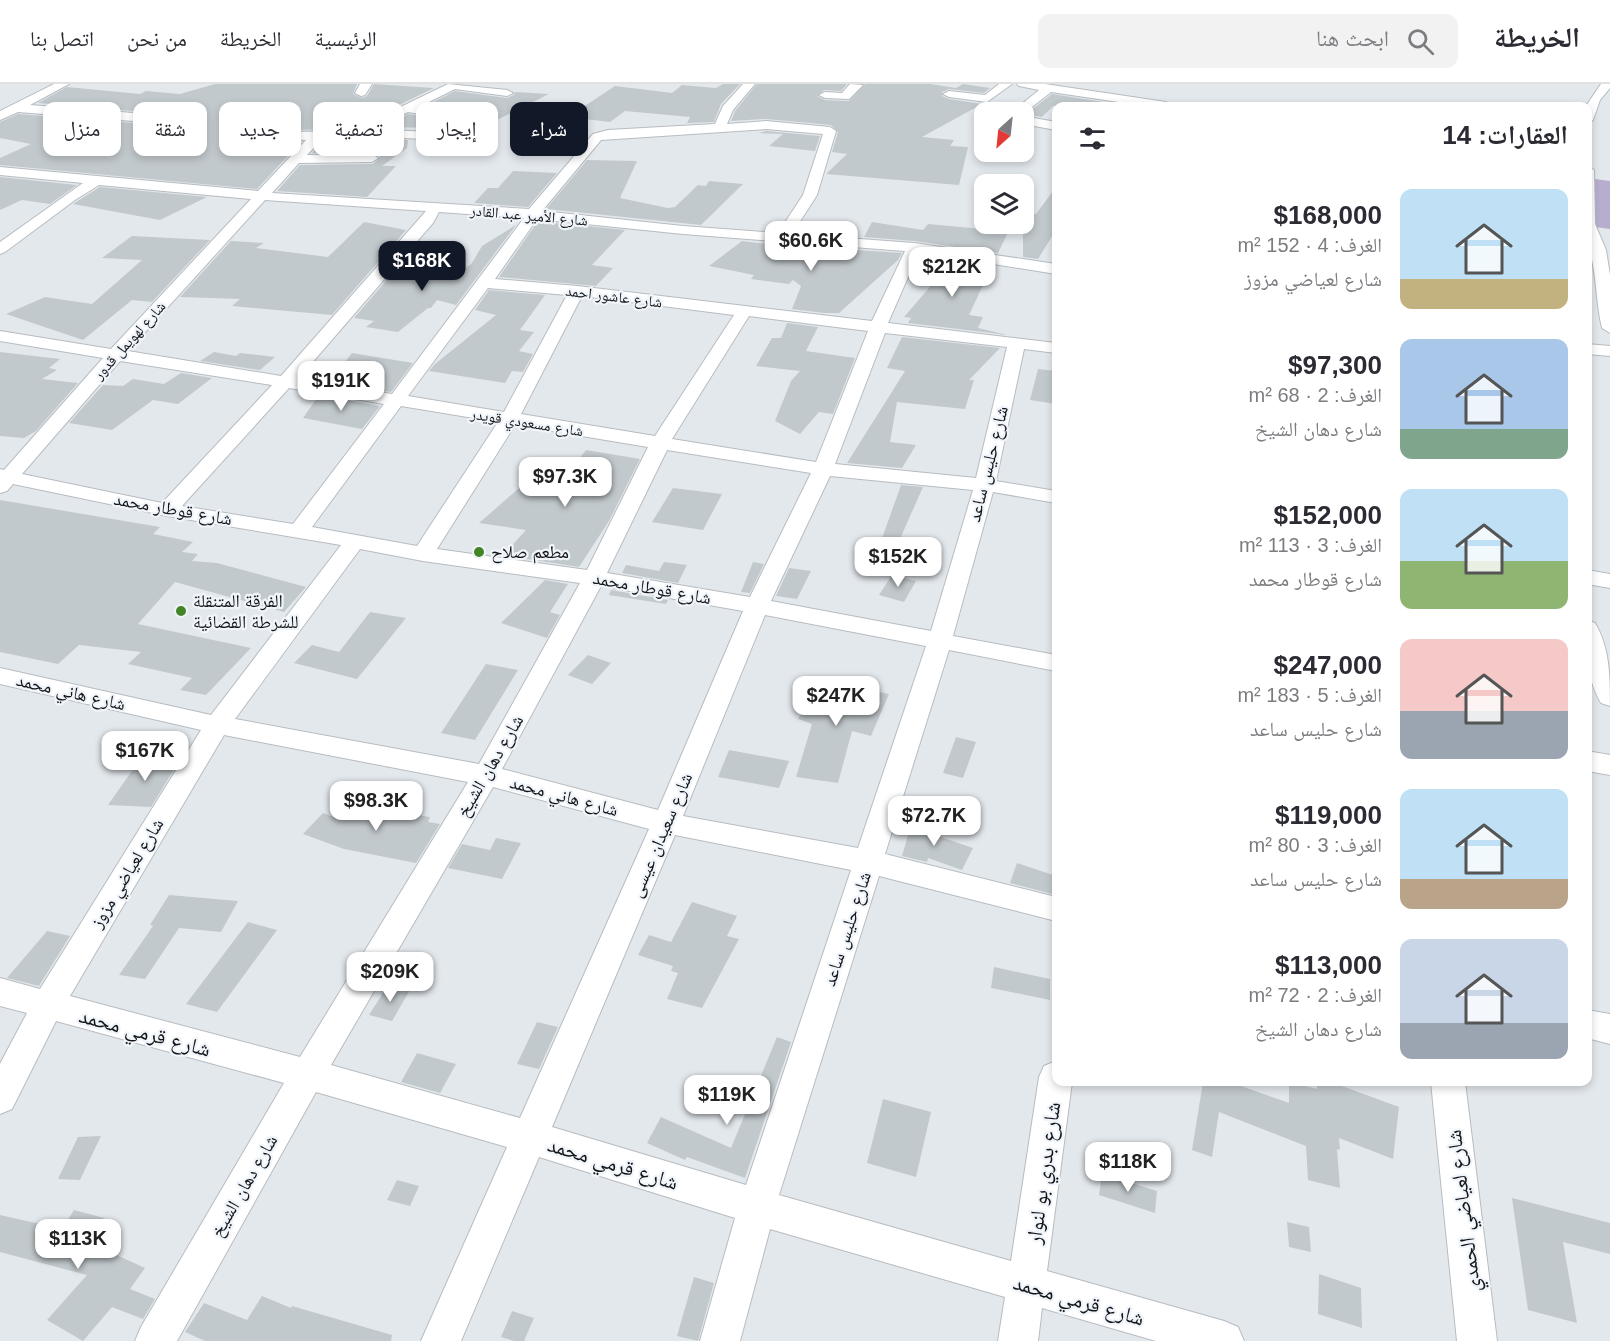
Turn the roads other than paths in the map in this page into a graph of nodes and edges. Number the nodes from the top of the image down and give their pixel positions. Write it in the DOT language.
graph roads {
  1 [pos="63,84"];
  2 [pos="749,84"];
  3 [pos="856,84"];
  4 [pos="1006,84"];
  5 [pos="1023,84"];
  6 [pos="1608,84"];
  7 [pos="456,85"];
  8 [pos="1049,88"];
  9 [pos="507,93"];
  10 [pos="949,93"];
  11 [pos="821,100"];
  12 [pos="1031,102"];
  13 [pos="1140,102"];
  14 [pos="1592,105"];
  15 [pos="16,108"];
  16 [pos="409,109"];
  17 [pos="43,110"];
  18 [pos="416,110"];
  19 [pos="404,111"];
  20 [pos="0,116"];
  21 [pos="121,116"];
  22 [pos="133,117"];
  23 [pos="1034,122"];
  24 [pos="1052,125"];
  25 [pos="720,126"];
  26 [pos="313,140"];
  27 [pos="372,158"];
  28 [pos="294,159"];
  29 [pos="0,171"];
  30 [pos="99,179"];
  31 [pos="419,190"];
  32 [pos="262,195"];
  33 [pos="407,206"];
  34 [pos="435,207"];
  35 [pos="534,214"];
  36 [pos="1592,234"];
  37 [pos="782,237"];
  38 [pos="914,248"];
  39 [pos="0,249"];
  40 [pos="1052,268"];
  41 [pos="483,283"];
  42 [pos="577,291"];
  43 [pos="744,312"];
  44 [pos="879,328"];
  45 [pos="1610,328"];
  46 [pos="0,336"];
  47 [pos="1017,342"];
  48 [pos="1052,347"];
  49 [pos="1592,349"];
  50 [pos="1610,351"];
  51 [pos="116,354"];
  52 [pos="285,382"];
  53 [pos="394,400"];
  54 [pos="508,419"];
  55 [pos="660,443"];
  56 [pos="823,469"];
  57 [pos="3,479"];
  58 [pos="985,485"];
  59 [pos="1052,496"];
  60 [pos="167,510"];
  61 [pos="298,531"];
  62 [pos="355,541"];
  63 [pos="423,554"];
  64 [pos="594,578"];
  65 [pos="1592,578"];
  66 [pos="1610,581"];
  67 [pos="757,606"];
  68 [pos="939,643"];
  69 [pos="1592,643"];
  70 [pos="1052,662"];
  71 [pos="0,676"];
  72 [pos="1610,697"];
  73 [pos="217,725"];
  74 [pos="1592,762"];
  75 [pos="1610,765"];
  76 [pos="486,775"];
  77 [pos="666,823"];
  78 [pos="870,862"];
  79 [pos="1052,908"];
  80 [pos="0,992"];
  81 [pos="47,1006"];
  82 [pos="1592,1025"];
  83 [pos="1610,1029"];
  84 [pos="308,1074"];
  85 [pos="1055,1086"];
  86 [pos="1448,1086"];
  87 [pos="0,1098"];
  88 [pos="530,1137"];
  89 [pos="757,1207"];
  90 [pos="1028,1286"];
  91 [pos="155,1341"];
  92 [pos="441,1341"];
  93 [pos="720,1341"];
  94 [pos="1018,1341"];
  95 [pos="1224,1341"];
  96 [pos="1477,1341"];
  1 -- 15 [label="street"];
  2 -- 25 [label="street"];
  3 -- 11 [label="street"];
  4 -- 10 [label="street"];
  5 -- 8 [label="street"];
  6 -- 14 [label="street"];
  7 -- 9 [label="street"];
  7 -- 16 [label="street"];
  8 -- 12 [label="street"];
  8 -- 13 [label="street"];
  15 -- 17 [label="street"];
  15 -- 20 [label="street"];
  16 -- 18 [label="street"];
  16 -- 19 [label="street"];
  21 -- 22 [label="street"];
  23 -- 24 [label="street"];
  25 -- 35 [label="street"];
  25 -- 37 [label="street"];
  26 -- 28 [label="street, شارع لهويمل قدور"];
  27 -- 28 [label="street"];
  28 -- 32 [label="street, شارع لهويمل قدور"];
  29 -- 30 [label="street, شارع الأمير عبد القادر"];
  30 -- 32 [label="street, شارع الأمير عبد القادر"];
  30 -- 39 [label="street"];
  31 -- 33 [label="street"];
  32 -- 33 [label="street, شارع الأمير عبد القادر"];
  32 -- 51 [label="street, شارع لهويمل قدور"];
  33 -- 34 [label="street, شارع الأمير عبد القادر"];
  34 -- 35 [label="street, شارع الأمير عبد القادر"];
  34 -- 52 [label="street"];
  35 -- 37 [label="street, شارع الأمير عبد القادر"];
  35 -- 41 [label="street"];
  36 -- 45 [label="street"];
  37 -- 38 [label="street, شارع الأمير عبد القادر"];
  38 -- 40 [label="street, شارع الأمير عبد القادر"];
  38 -- 44 [label="street, شارع سعيدان عيسى"];
  41 -- 42 [label="street, شارع عاشور احمد"];
  41 -- 53 [label="street"];
  42 -- 43 [label="street, شارع عاشور احمد"];
  42 -- 54 [label="street"];
  43 -- 44 [label="street, شارع عاشور احمد"];
  43 -- 55 [label="street, شارع دهان الشيخ"];
  44 -- 47 [label="street, شارع عاشور احمد"];
  44 -- 56 [label="street, شارع سعيدان عيسى"];
  46 -- 51 [label="street, شارع مسعودي قويدر"];
  47 -- 48 [label="street, شارع عاشور احمد"];
  47 -- 58 [label="street, شارع حليس ساعد"];
  49 -- 50 [label="street"];
  51 -- 52 [label="street, شارع مسعودي قويدر"];
  51 -- 57 [label="street, شارع لهويمل قدور"];
  52 -- 53 [label="street, شارع مسعودي قويدر"];
  52 -- 60 [label="street"];
  53 -- 54 [label="street, شارع مسعودي قويدر"];
  53 -- 61 [label="street"];
  54 -- 55 [label="street, شارع مسعودي قويدر"];
  54 -- 63 [label="street"];
  55 -- 56 [label="street, شارع مسعودي قويدر"];
  55 -- 64 [label="street, شارع دهان الشيخ"];
  56 -- 58 [label="street, شارع مسعودي قويدر"];
  56 -- 67 [label="street, شارع سعيدان عيسى"];
  57 -- 60 [label="street, شارع قوطار محمد"];
  58 -- 59 [label="street, شارع مسعودي قويدر"];
  58 -- 68 [label="street, شارع حليس ساعد"];
  60 -- 61 [label="street, شارع قوطار محمد"];
  61 -- 62 [label="street, شارع قوطار محمد"];
  62 -- 63 [label="street, شارع قوطار محمد"];
  62 -- 73 [label="street, شارع لعياضي مزوز"];
  63 -- 64 [label="street, شارع قوطار محمد"];
  64 -- 67 [label="street, شارع قوطار محمد"];
  64 -- 76 [label="street, شارع دهان الشيخ"];
  65 -- 66 [label="street"];
  67 -- 68 [label="street, شارع قوطار محمد"];
  67 -- 77 [label="street, شارع سعيدان عيسى"];
  68 -- 70 [label="street, شارع قوطار محمد"];
  68 -- 78 [label="street, شارع حليس ساعد"];
  69 -- 72 [label="street"];
  71 -- 73 [label="street, شارع هاني محمد"];
  73 -- 76 [label="street, شارع هاني محمد"];
  73 -- 81 [label="street, شارع لعياضي مزوز"];
  74 -- 75 [label="street"];
  76 -- 77 [label="street, شارع هاني محمد"];
  76 -- 84 [label="street, شارع دهان الشيخ"];
  77 -- 78 [label="street, شارع هاني محمد"];
  77 -- 88 [label="street, شارع سعيدان عيسى"];
  78 -- 79 [label="street, شارع هاني محمد"];
  78 -- 89 [label="street, شارع حليس ساعد"];
  80 -- 81 [label="street, شارع قرمي محمد"];
  81 -- 84 [label="street, شارع قرمي محمد"];
  81 -- 87 [label="street, شارع لعياضي مزوز"];
  82 -- 83 [label="street"];
  84 -- 88 [label="street, شارع قرمي محمد"];
  84 -- 91 [label="street, شارع دهان الشيخ"];
  85 -- 90 [label="street, شارع بدري بو لنوار"];
  86 -- 96 [label="street, شارع لعياضي الحمدي"];
  88 -- 89 [label="street, شارع قرمي محمد"];
  88 -- 92 [label="street, شارع سعيدان عيسى"];
  89 -- 90 [label="street, شارع قرمي محمد"];
  89 -- 93 [label="street, شارع حليس ساعد"];
  90 -- 94 [label="street, شارع بدري بو لنوار"];
  90 -- 95 [label="street, شارع قرمي محمد"];
}
